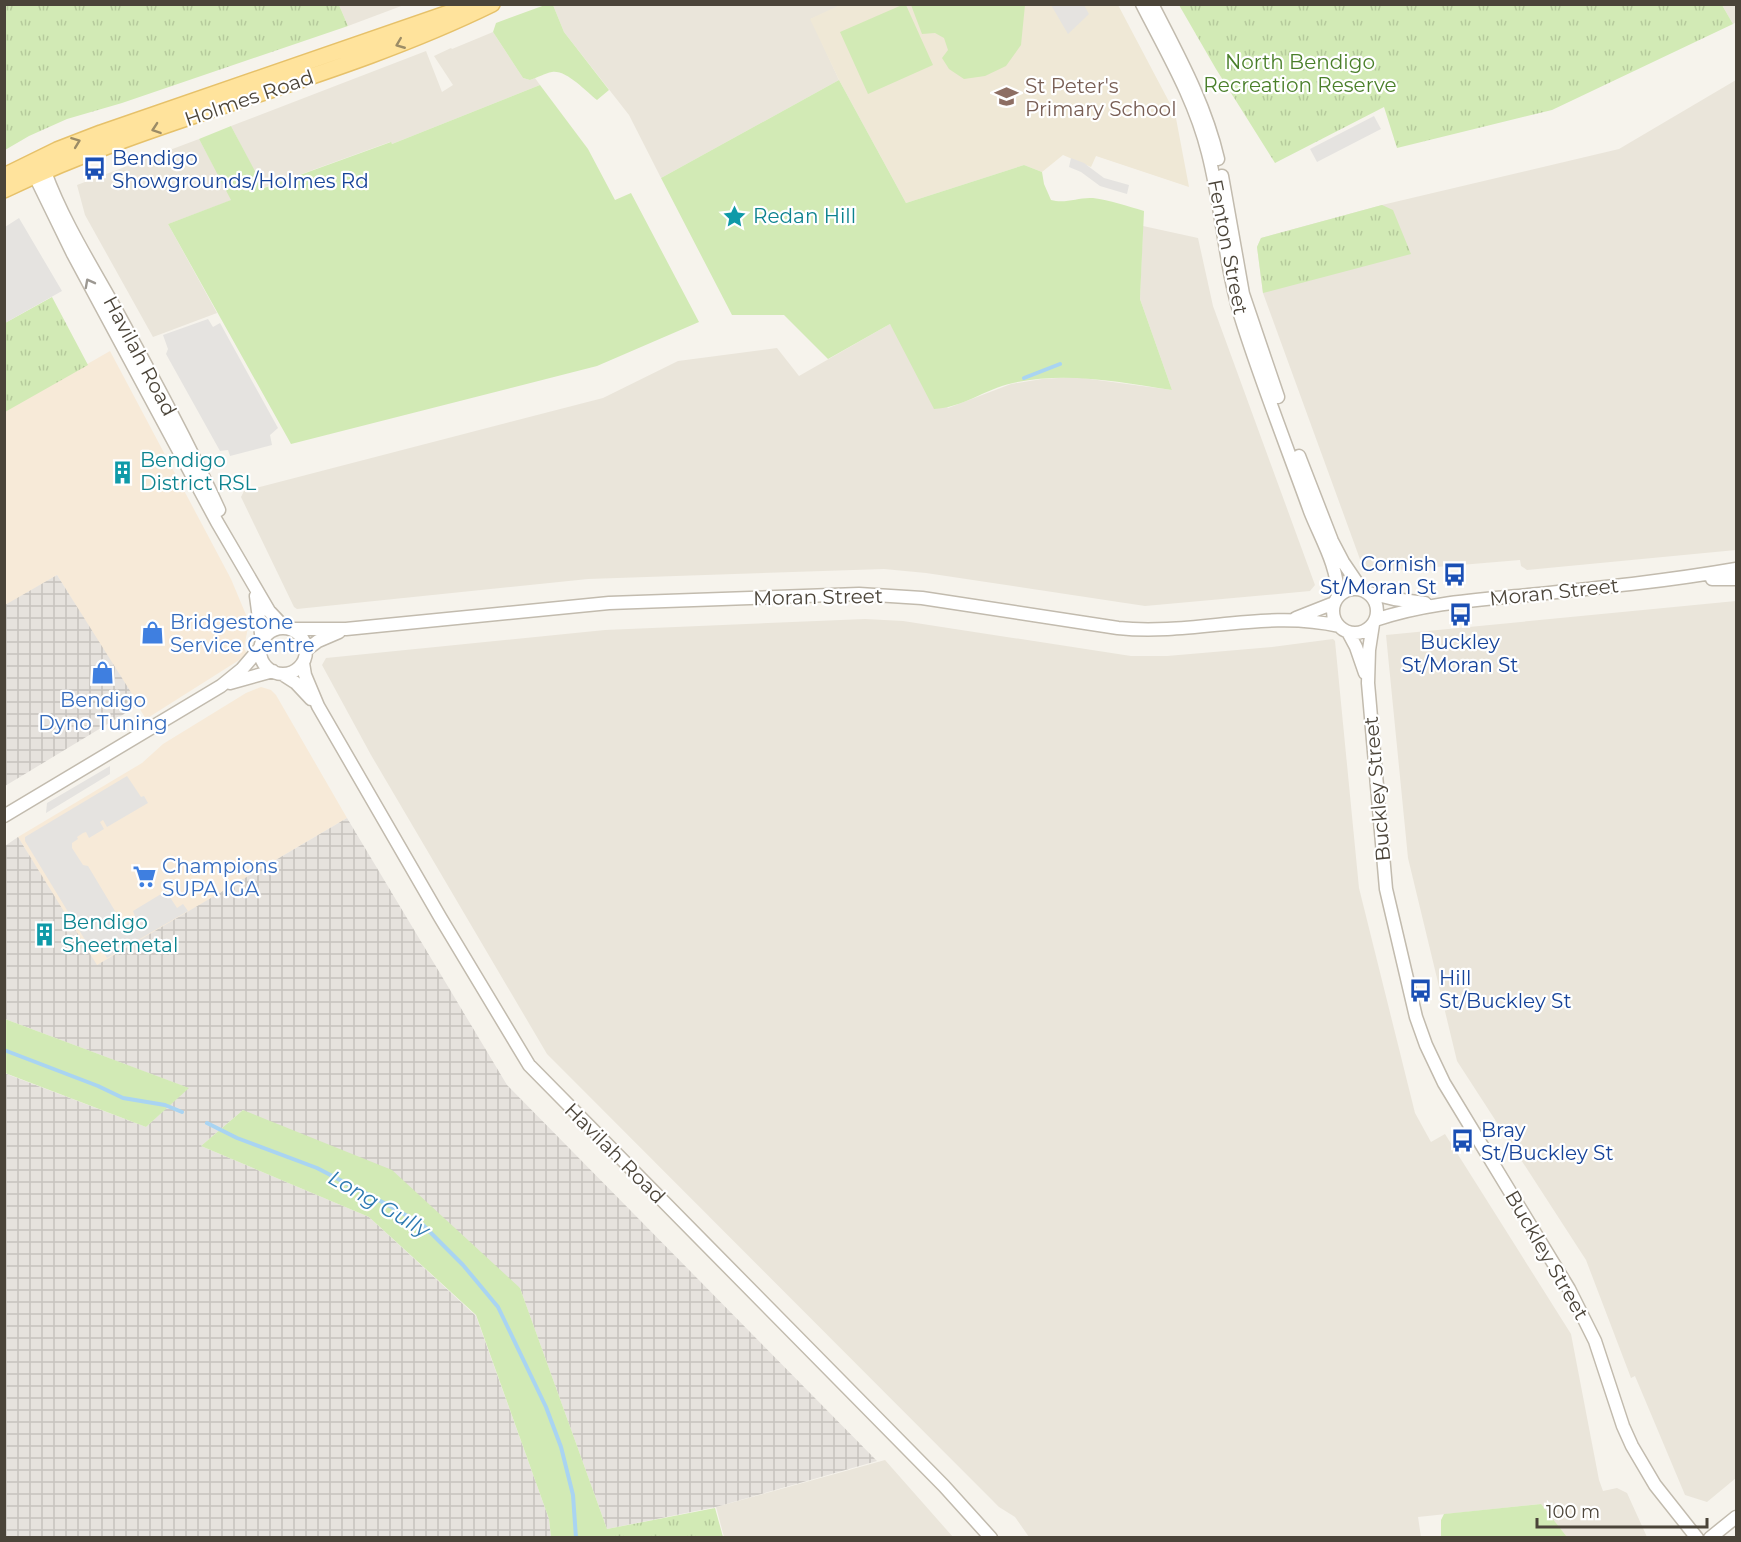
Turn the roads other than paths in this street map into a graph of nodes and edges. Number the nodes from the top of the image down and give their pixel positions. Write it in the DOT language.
graph roads {
  1 [pos="474,4"];
  2 [pos="492,4"];
  3 [pos="1142,4"];
  4 [pos="1152,4"];
  5 [pos="38,167"];
  6 [pos="4,176"];
  7 [pos="4,190"];
  8 [pos="1737,569"];
  9 [pos="1737,579"];
  10 [pos="1672,580"];
  11 [pos="254,586"];
  12 [pos="1365,592"];
  13 [pos="1336,600"];
  14 [pos="1436,604"];
  15 [pos="1289,619"];
  16 [pos="1374,622"];
  17 [pos="288,628"];
  18 [pos="346,629"];
  19 [pos="1343,629"];
  20 [pos="261,645"];
  21 [pos="306,650"];
  22 [pos="303,663"];
  23 [pos="278,672"];
  24 [pos="1368,683"];
  25 [pos="221,686"];
  26 [pos="318,706"];
  27 [pos="4,816"];
  28 [pos="1737,1517"];
  29 [pos="992,1538"];
  30 [pos="1697,1538"];
  31 [pos="1710,1538"];
  5 -- 1 [label="main road, Holmes Road, one-way"];
  2 -- 5 [label="main road, Holmes Road, one-way"];
  3 -- 13 [label="street, Fenton Street"];
  4 -- 12 [label="street, Fenton Street"];
  5 -- 6 [label="main road, Holmes Road"];
  5 -- 7 [label="main road, Holmes Road"];
  5 -- 11 [label="street, Havilah Road"];
  8 -- 10 [label="street, Moran Street"];
  9 -- 10 [label="street, Moran Street"];
  10 -- 14 [label="street, Moran Street"];
  11 -- 17 [label="street, Havilah Road"];
  11 -- 20 [label="street, Havilah Road"];
  12 -- 13 [label="street"];
  12 -- 14 [label="street, Moran Street"];
  12 -- 16 [label="street"];
  13 -- 15 [label="street, Moran Street"];
  13 -- 19 [label="street"];
  14 -- 16 [label="street, Moran Street"];
  15 -- 18 [label="street, Moran Street"];
  15 -- 19 [label="street, Moran Street"];
  16 -- 19 [label="street"];
  16 -- 24 [label="street, Buckley Street"];
  17 -- 18 [label="street, Moran Street"];
  17 -- 20 [label="street"];
  17 -- 21 [label="street"];
  18 -- 21 [label="street, Moran Street"];
  19 -- 24 [label="street, Buckley Street"];
  20 -- 23 [label="street"];
  20 -- 25 [label="street"];
  21 -- 22 [label="street"];
  22 -- 23 [label="street"];
  22 -- 26 [label="street, Havilah Road"];
  23 -- 25 [label="street"];
  23 -- 26 [label="street, Havilah Road"];
  24 -- 30 [label="street, Buckley Street"];
  25 -- 27 [label="street"];
  26 -- 29 [label="street, Havilah Road"];
  28 -- 31 [label="street"];
}
